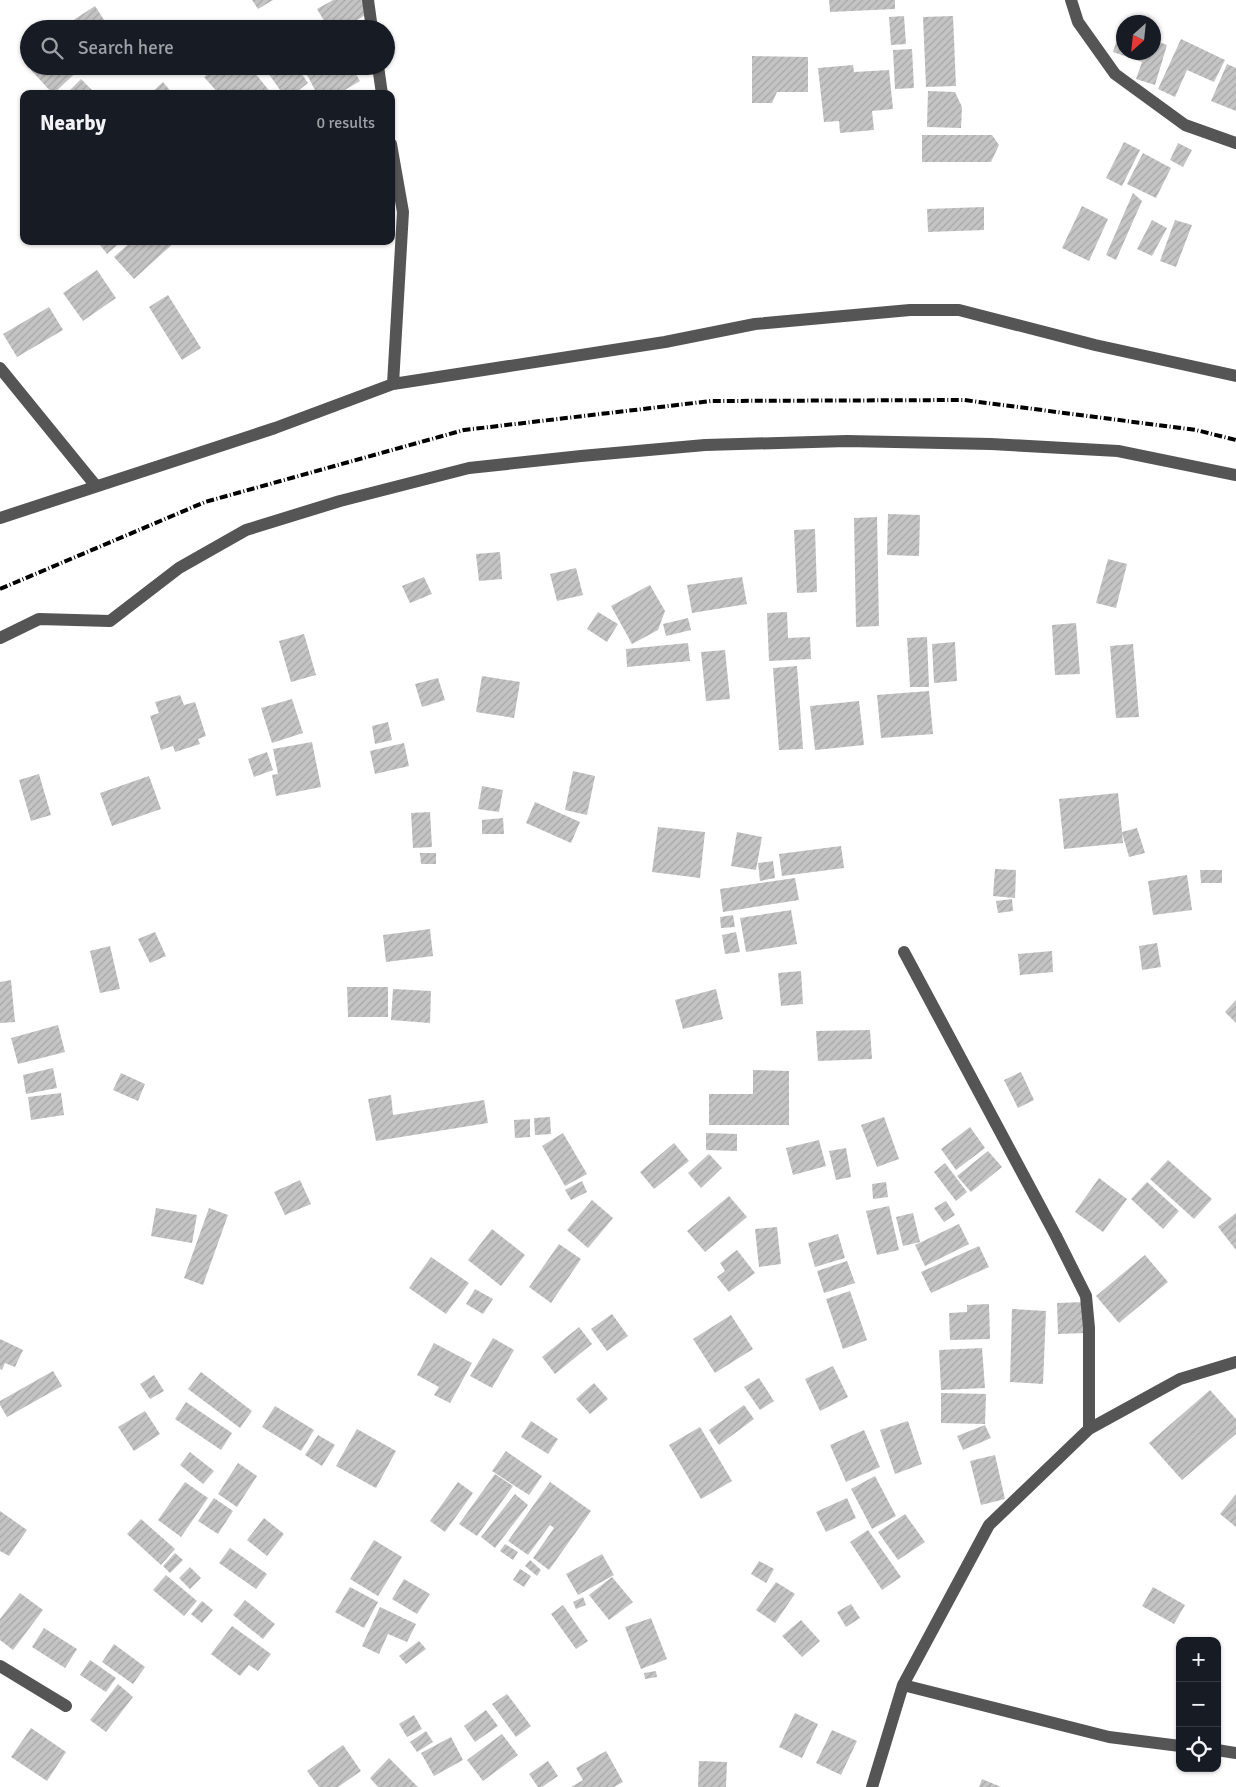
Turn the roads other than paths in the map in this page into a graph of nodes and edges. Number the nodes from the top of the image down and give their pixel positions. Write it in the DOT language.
graph roads {
  1 [pos="368,0"];
  2 [pos="1071,0"];
  3 [pos="371,20"];
  4 [pos="379,75"];
  5 [pos="381,90"];
  6 [pos="1236,143"];
  7 [pos="395,167"];
  8 [pos="0,368"];
  9 [pos="1236,376"];
  10 [pos="393,384"];
  11 [pos="1236,475"];
  12 [pos="96,486"];
  13 [pos="0,518"];
  14 [pos="0,638"];
  15 [pos="904,952"];
  16 [pos="1236,1362"];
  17 [pos="1089,1429"];
  18 [pos="0,1666"];
  19 [pos="903,1685"];
  20 [pos="66,1706"];
  21 [pos="1176,1745"];
  22 [pos="1221,1750"];
  23 [pos="1236,1752"];
  24 [pos="872,1787"];
  1 -- 3 [label="street"];
  2 -- 6 [label="street"];
  4 -- 5 [label="street"];
  7 -- 10 [label="street"];
  8 -- 12 [label="street"];
  9 -- 10 [label="street"];
  10 -- 12 [label="street"];
  11 -- 14 [label="street"];
  12 -- 13 [label="street"];
  15 -- 17 [label="street"];
  16 -- 17 [label="street"];
  17 -- 19 [label="street"];
  18 -- 20 [label="street"];
  19 -- 21 [label="street"];
  19 -- 24 [label="street"];
  22 -- 23 [label="street"];
}
